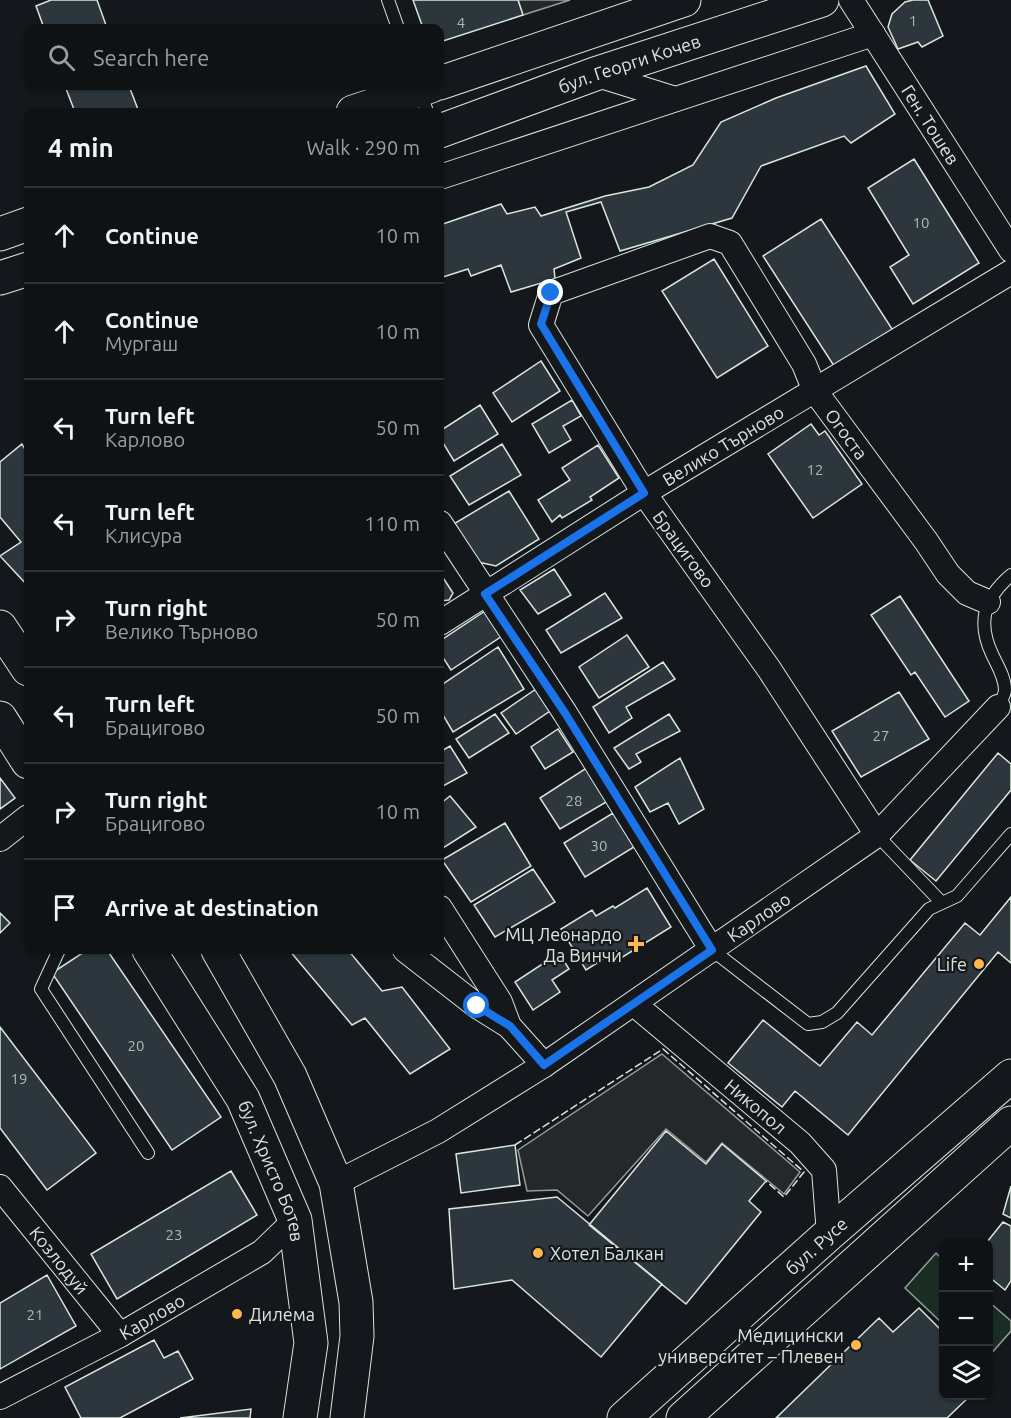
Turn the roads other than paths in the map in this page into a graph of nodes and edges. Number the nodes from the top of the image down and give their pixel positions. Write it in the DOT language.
graph roads {
  1 [pos="388,0"];
  2 [pos="684,0"];
  3 [pos="822,0"];
  4 [pos="851,0"];
  5 [pos="397,24"];
  6 [pos="873,34"];
  7 [pos="595,74"];
  8 [pos="444,84"];
  9 [pos="427,91"];
  10 [pos="675,99"];
  11 [pos="367,108"];
  12 [pos="444,130"];
  13 [pos="444,176"];
  14 [pos="24,225"];
  15 [pos="0,234"];
  16 [pos="730,243"];
  17 [pos="1011,250"];
  18 [pos="24,270"];
  19 [pos="1011,272"];
  20 [pos="0,279"];
  21 [pos="815,391"];
  22 [pos="644,493"];
  23 [pos="444,529"];
  24 [pos="1011,575"];
  25 [pos="485,594"];
  26 [pos="988,602"];
  27 [pos="444,620"];
  28 [pos="0,627"];
  29 [pos="24,663"];
  30 [pos="998,707"];
  31 [pos="0,718"];
  32 [pos="24,756"];
  33 [pos="24,820"];
  34 [pos="1011,834"];
  35 [pos="877,835"];
  36 [pos="0,840"];
  37 [pos="942,903"];
  38 [pos="444,914"];
  39 [pos="712,950"];
  40 [pos="57,954"];
  41 [pos="152,954"];
  42 [pos="220,954"];
  43 [pos="410,954"];
  44 [pos="634,1004"];
  45 [pos="510,1026"];
  46 [pos="544,1065"];
  47 [pos="1011,1076"];
  48 [pos="1011,1123"];
  49 [pos="148,1154"];
  50 [pos="336,1184"];
  51 [pos="0,1187"];
  52 [pos="295,1220"];
  53 [pos="829,1234"];
  54 [pos="120,1335"];
  55 [pos="0,1397"];
  56 [pos="300,1418"];
  57 [pos="347,1418"];
  58 [pos="624,1418"];
  59 [pos="683,1418"];
  1 -- 5 [label="lane"];
  2 -- 8 [label="main road"];
  3 -- 7 [label="main road, бул. Георги Кочев"];
  4 -- 6 [label="street, Ген. Тошев"];
  6 -- 10 [label="street"];
  6 -- 17 [label="street, Ген. Тошев"];
  7 -- 10 [label="street"];
  7 -- 12 [label="main road, бул. Георги Кочев"];
  9 -- 11 [label="main road"];
  10 -- 13 [label="street"];
  14 -- 15 [label="main road"];
  16 -- 21 [label="street, Огоста"];
  16 -- 22 [label="street, Брацигово"];
  18 -- 20 [label="main road"];
  19 -- 21 [label="street, Велико Търново"];
  21 -- 22 [label="street, Велико Търново"];
  21 -- 26 [label="street, Огоста"];
  22 -- 25 [label="street, Велико Търново"];
  22 -- 35 [label="street, Брацигово"];
  23 -- 25 [label="street"];
  24 -- 26 [label="lane"];
  25 -- 27 [label="street, Велико Търново"];
  25 -- 39 [label="street"];
  26 -- 30 [label="lane"];
  28 -- 29 [label="main road"];
  30 -- 35 [label="street, Карлово"];
  31 -- 32 [label="main road"];
  33 -- 36 [label="street"];
  34 -- 37 [label="lane"];
  35 -- 37 [label="lane"];
  35 -- 39 [label="street, Карлово"];
  37 -- 39 [label="lane"];
  38 -- 45 [label="street"];
  39 -- 44 [label="street, Карлово"];
  40 -- 49 [label="lane"];
  41 -- 52 [label="main road, бул. Христо Ботев"];
  42 -- 50 [label="main road"];
  43 -- 45 [label="street"];
  44 -- 46 [label="street, Карлово"];
  44 -- 53 [label="street, Никопол"];
  45 -- 46 [label="street"];
  46 -- 50 [label="street, Карлово"];
  47 -- 53 [label="main road, бул. Русе"];
  48 -- 59 [label="main road"];
  50 -- 57 [label="main road"];
  51 -- 54 [label="street, Козлодуй"];
  52 -- 54 [label="street, Карлово"];
  52 -- 56 [label="main road, бул. Христо Ботев"];
  53 -- 58 [label="main road, бул. Русе"];
  54 -- 55 [label="street, Карлово"];
}
